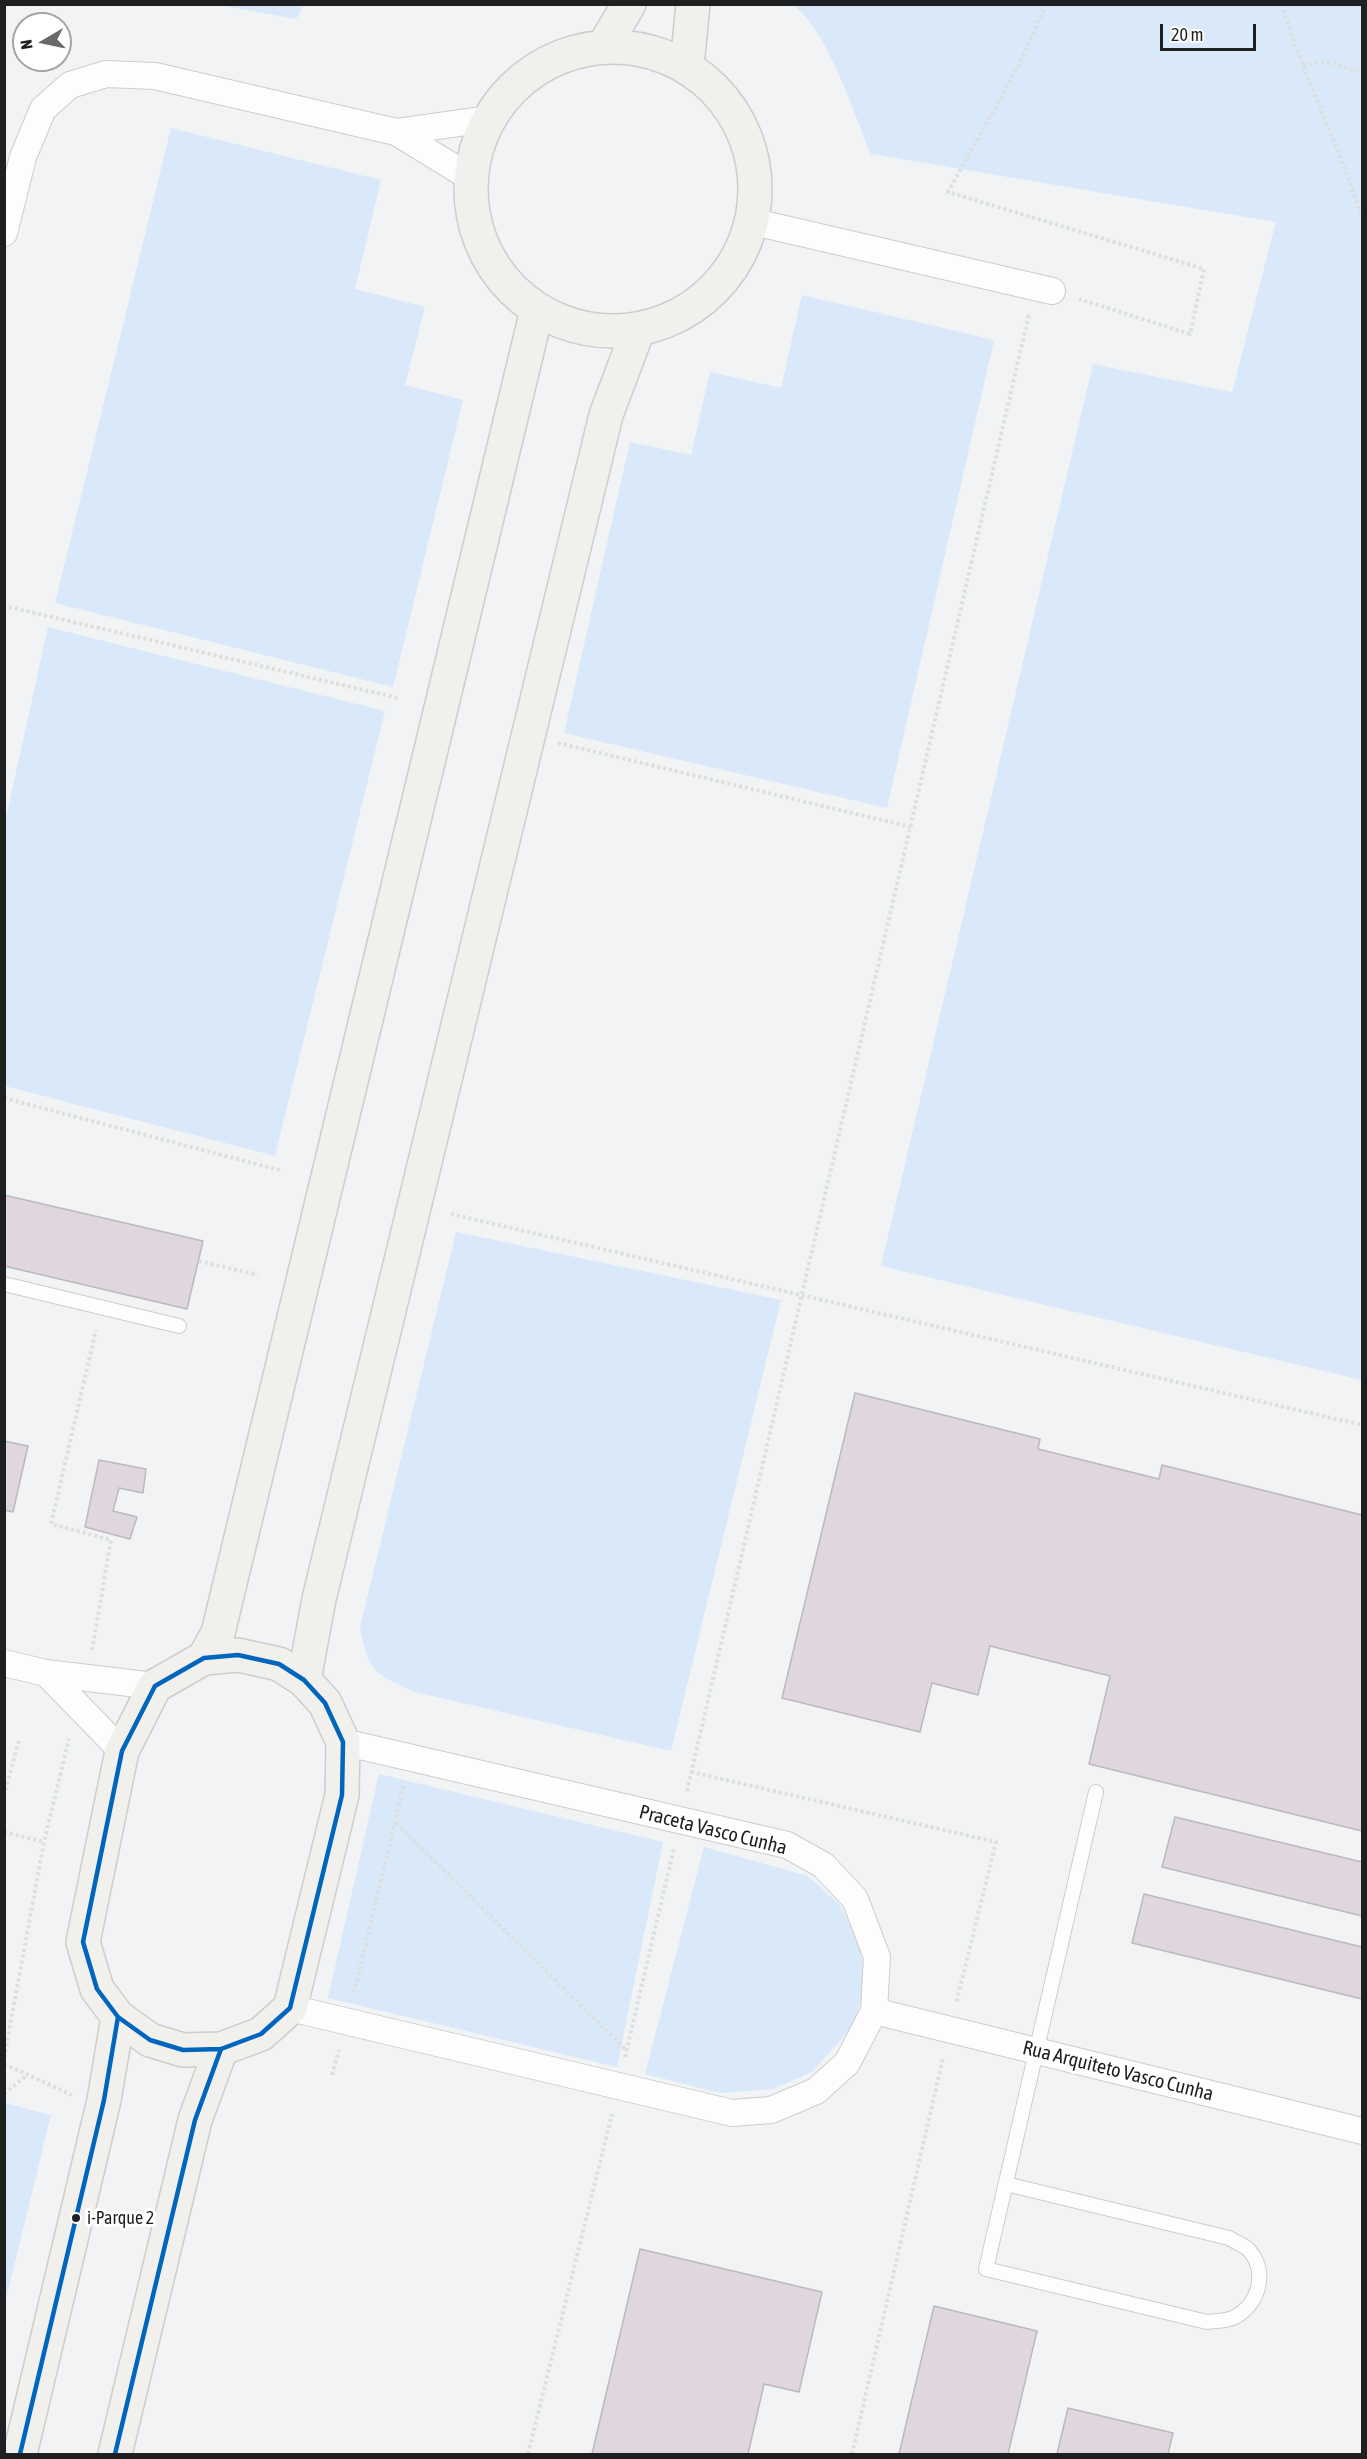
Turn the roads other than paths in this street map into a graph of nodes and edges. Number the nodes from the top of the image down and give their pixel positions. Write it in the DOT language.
graph roads {
  1 [pos="629,4"];
  2 [pos="693,4"];
  3 [pos="604,46"];
  4 [pos="687,66"];
  5 [pos="488,119"];
  6 [pos="396,132"];
  7 [pos="471,178"];
  8 [pos="750,221"];
  9 [pos="4,233"];
  10 [pos="1044,289"];
  11 [pos="537,310"];
  12 [pos="638,330"];
  13 [pos="4,1284"];
  14 [pos="179,1326"];
  15 [pos="204,1658"];
  16 [pos="4,1663"];
  17 [pos="46,1673"];
  18 [pos="304,1680"];
  19 [pos="155,1686"];
  20 [pos="343,1742"];
  21 [pos="122,1750"];
  22 [pos="1096,1792"];
  23 [pos="291,2008"];
  24 [pos="874,2011"];
  25 [pos="118,2017"];
  26 [pos="221,2049"];
  27 [pos="1036,2051"];
  28 [pos="1362,2131"];
  29 [pos="1006,2184"];
  30 [pos="20,2454"];
  31 [pos="115,2454"];
  1 -- 3 [label="street"];
  2 -- 4 [label="street"];
  3 -- 4 [label="street"];
  3 -- 5 [label="street"];
  4 -- 8 [label="street"];
  5 -- 6 [label="street"];
  5 -- 7 [label="street"];
  6 -- 7 [label="street"];
  6 -- 9 [label="street"];
  7 -- 11 [label="street"];
  8 -- 10 [label="street"];
  8 -- 12 [label="street"];
  11 -- 12 [label="street"];
  11 -- 15 [label="street"];
  12 -- 18 [label="street"];
  13 -- 14 [label="lane"];
  15 -- 18 [label="street"];
  15 -- 19 [label="street"];
  16 -- 17 [label="street"];
  17 -- 19 [label="street"];
  17 -- 21 [label="street"];
  18 -- 20 [label="street"];
  19 -- 21 [label="street"];
  20 -- 23 [label="street"];
  20 -- 24 [label="street, Praceta Vasco Cunha"];
  21 -- 25 [label="street"];
  22 -- 27 [label="lane"];
  23 -- 24 [label="street, Praceta Vasco Cunha"];
  23 -- 26 [label="street"];
  24 -- 27 [label="street, Rua Arquiteto Vasco Cunha"];
  25 -- 26 [label="street"];
  25 -- 30 [label="street"];
  26 -- 31 [label="street"];
  27 -- 28 [label="street, Rua Arquiteto Vasco Cunha"];
  27 -- 29 [label="lane"];
  29 -- 29 [label="lane"];
}
